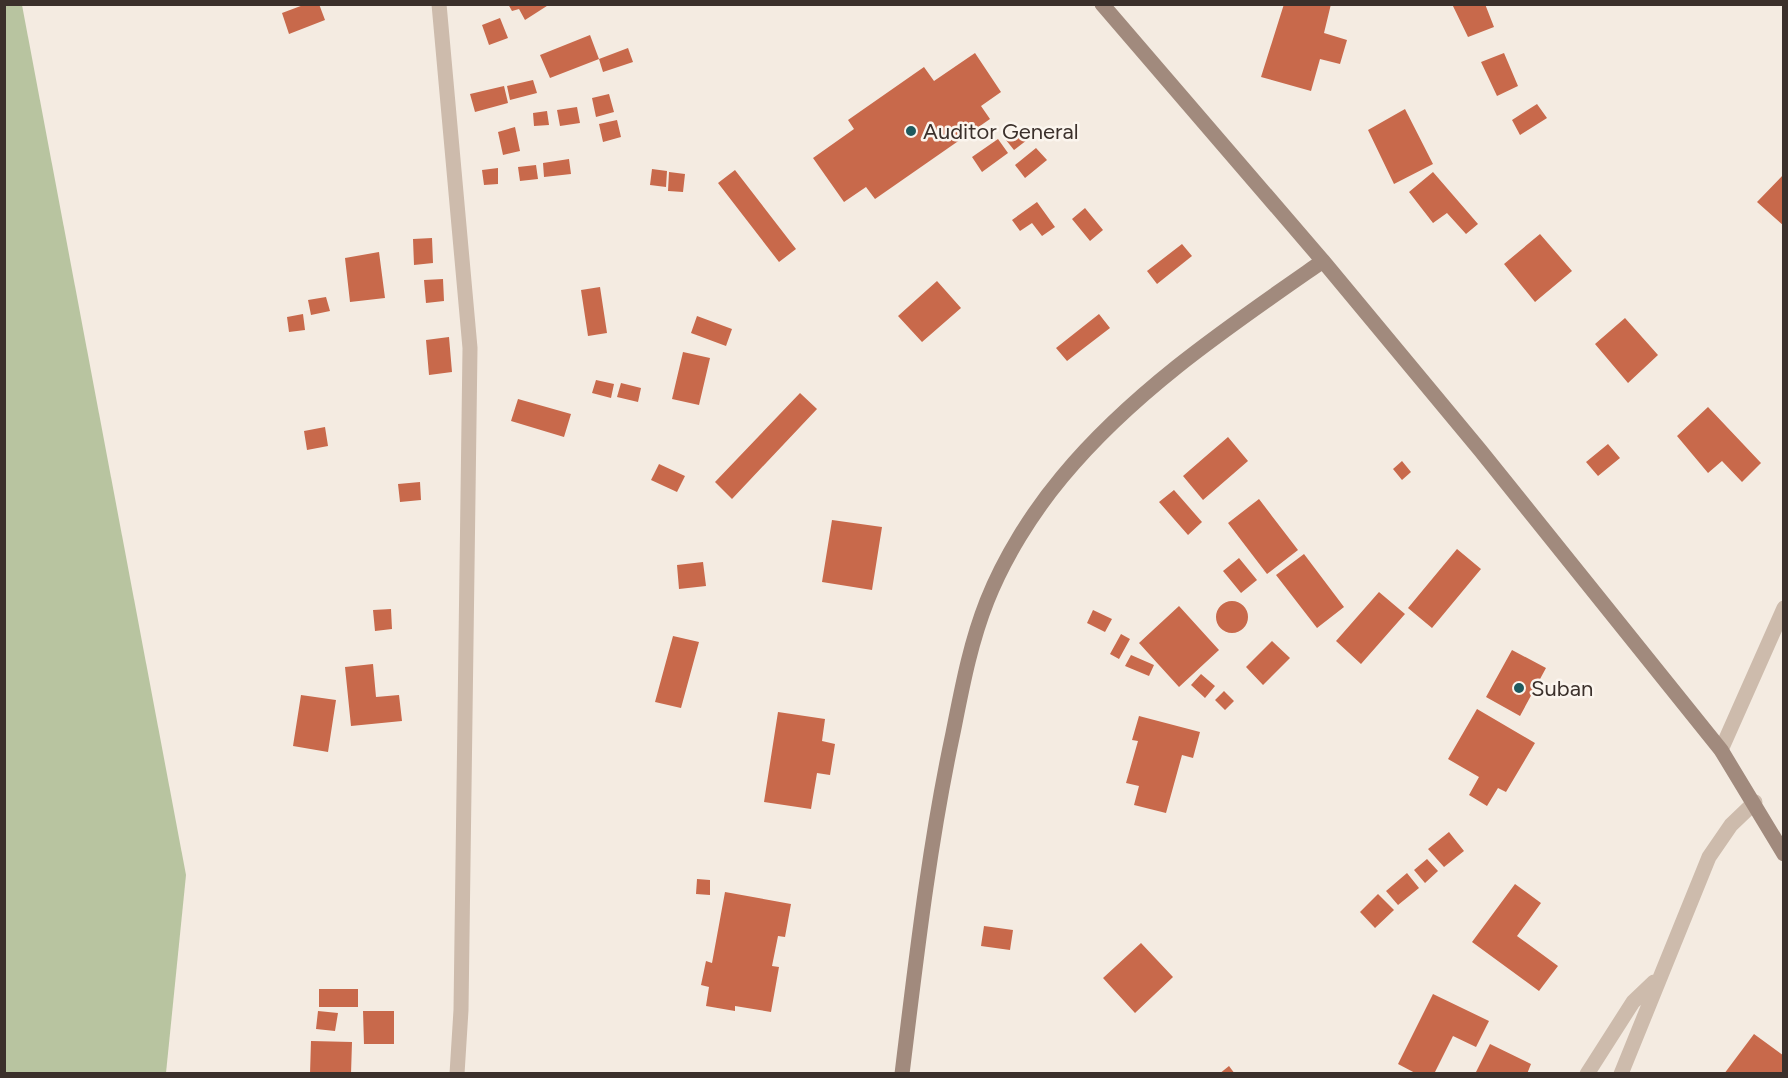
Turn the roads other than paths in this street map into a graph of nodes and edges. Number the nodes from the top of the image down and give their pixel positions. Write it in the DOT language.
graph roads {
  1 [pos="439,4"];
  2 [pos="1102,4"];
  3 [pos="1323,261"];
  4 [pos="1784,608"];
  5 [pos="1721,750"];
  6 [pos="1755,802"];
  7 [pos="1784,854"];
  8 [pos="1660,975"];
  9 [pos="458,1074"];
  10 [pos="902,1074"];
  11 [pos="1587,1074"];
  12 [pos="1622,1074"];
  1 -- 9 [label="street"];
  2 -- 3 [label="main road"];
  3 -- 5 [label="main road"];
  3 -- 10 [label="main road"];
  4 -- 5 [label="street"];
  5 -- 6 [label="main road"];
  6 -- 7 [label="main road"];
  6 -- 8 [label="street"];
  8 -- 11 [label="street"];
  8 -- 12 [label="street"];
}
